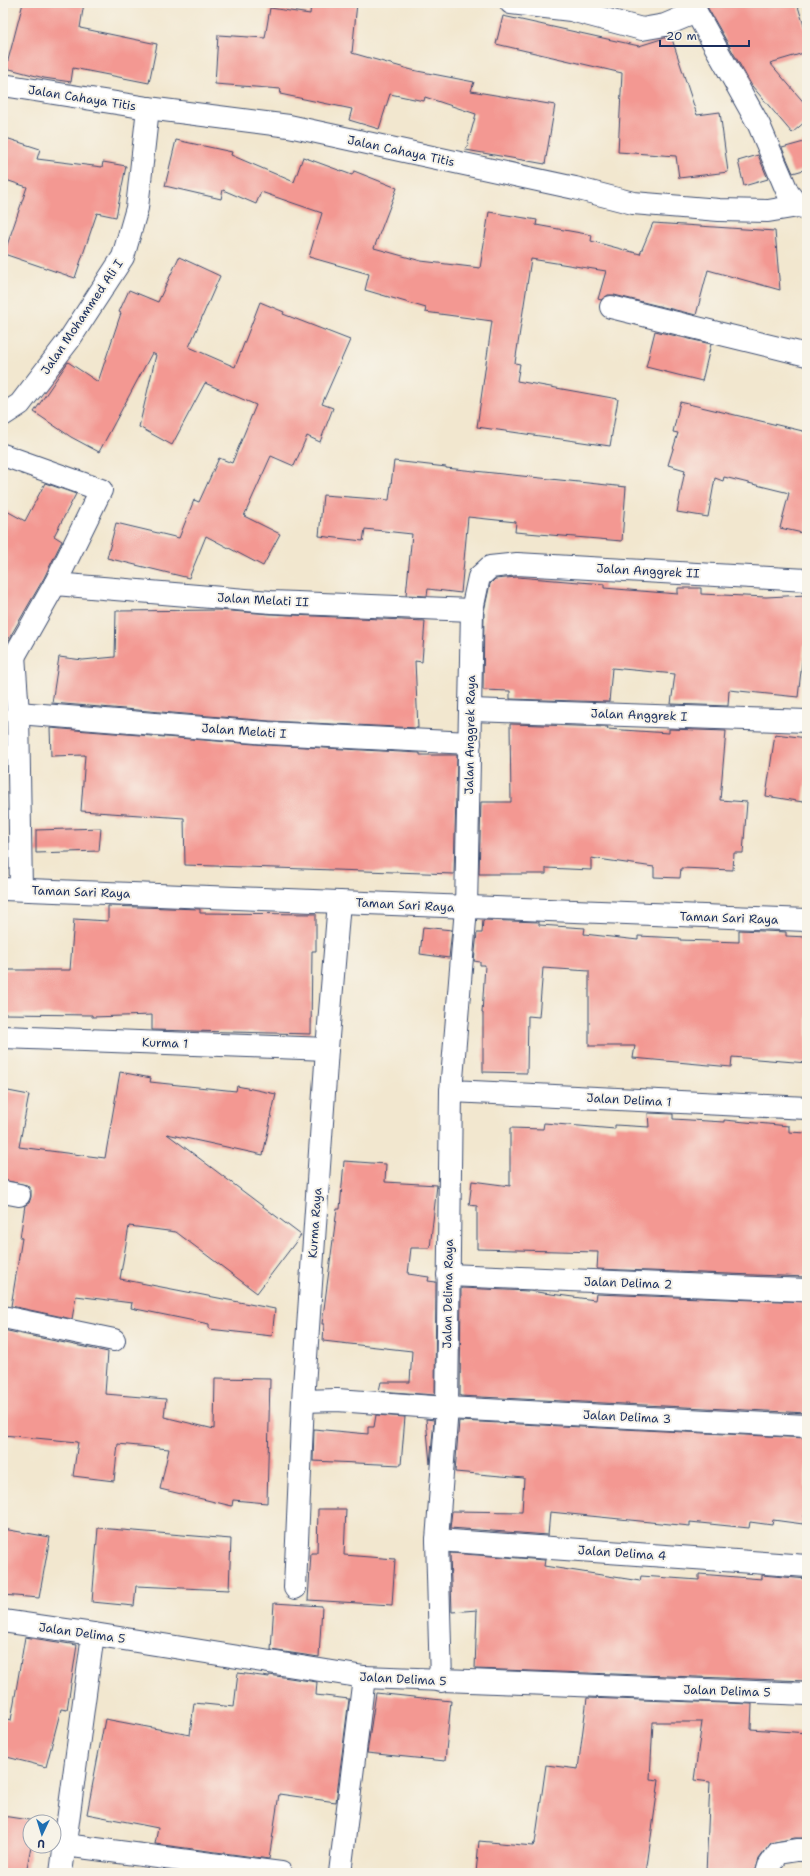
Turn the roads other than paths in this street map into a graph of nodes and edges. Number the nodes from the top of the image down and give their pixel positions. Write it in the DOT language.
graph roads {
  1 [pos="511,3"];
  2 [pos="693,8"];
  3 [pos="3,85"];
  4 [pos="148,108"];
  5 [pos="802,207"];
  6 [pos="611,307"];
  7 [pos="807,355"];
  8 [pos="3,415"];
  9 [pos="3,455"];
  10 [pos="490,567"];
  11 [pos="807,580"];
  12 [pos="55,584"];
  13 [pos="472,610"];
  14 [pos="14,654"];
  15 [pos="3,676"];
  16 [pos="471,710"];
  17 [pos="18,713"];
  18 [pos="807,721"];
  19 [pos="470,743"];
  20 [pos="12,889"];
  21 [pos="338,902"];
  22 [pos="466,908"];
  23 [pos="807,920"];
  24 [pos="3,1037"];
  25 [pos="327,1049"];
  26 [pos="451,1091"];
  27 [pos="807,1108"];
  28 [pos="448,1275"];
  29 [pos="807,1290"];
  30 [pos="3,1317"];
  31 [pos="114,1340"];
  32 [pos="303,1400"];
  33 [pos="447,1408"];
  34 [pos="807,1426"];
  35 [pos="437,1540"];
  36 [pos="807,1566"];
  37 [pos="294,1588"];
  38 [pos="3,1621"];
  39 [pos="92,1634"];
  40 [pos="364,1677"];
  41 [pos="441,1681"];
  42 [pos="807,1694"];
  43 [pos="65,1845"];
  44 [pos="807,1850"];
  45 [pos="61,1873"];
  46 [pos="281,1873"];
  47 [pos="340,1873"];
  48 [pos="767,1873"];
  1 -- 2 [label="street"];
  2 -- 5 [label="street"];
  3 -- 4 [label="street, Jalan Cahaya Titis"];
  4 -- 5 [label="street, Jalan Cahaya Titis"];
  4 -- 8 [label="street, Jalan Mohammed Ali I"];
  6 -- 7 [label="street"];
  9 -- 12 [label="street"];
  10 -- 11 [label="street, Jalan Anggrek II"];
  10 -- 13 [label="street, Jalan Anggrek Raya"];
  12 -- 13 [label="street, Jalan Melati II"];
  12 -- 14 [label="street"];
  13 -- 16 [label="street, Jalan Anggrek Raya"];
  14 -- 15 [label="street"];
  14 -- 17 [label="street"];
  16 -- 18 [label="street, Jalan Anggrek I"];
  16 -- 19 [label="street, Jalan Anggrek Raya"];
  17 -- 19 [label="street, Jalan Melati I"];
  17 -- 20 [label="street"];
  19 -- 22 [label="street, Jalan Anggrek Raya"];
  20 -- 21 [label="street, Taman Sari Raya"];
  21 -- 22 [label="street, Taman Sari Raya"];
  21 -- 25 [label="street, Kurma Raya"];
  22 -- 23 [label="street, Taman Sari Raya"];
  22 -- 26 [label="street, Jalan Delima Raya"];
  24 -- 25 [label="street, Kurma 1"];
  25 -- 32 [label="street, Kurma Raya"];
  26 -- 27 [label="street, Jalan Delima 1"];
  26 -- 28 [label="street, Jalan Delima Raya"];
  28 -- 29 [label="street, Jalan Delima 2"];
  28 -- 33 [label="street, Jalan Delima Raya"];
  30 -- 31 [label="street"];
  32 -- 33 [label="street"];
  32 -- 37 [label="street, Kurma Raya"];
  33 -- 34 [label="street, Jalan Delima 3"];
  33 -- 35 [label="street, Jalan Delima Raya"];
  35 -- 36 [label="street, Jalan Delima 4"];
  35 -- 41 [label="street, Jalan Delima Raya"];
  38 -- 39 [label="street, Jalan Delima 5"];
  39 -- 40 [label="street, Jalan Delima 5"];
  39 -- 43 [label="street"];
  40 -- 41 [label="street, Jalan Delima 5"];
  40 -- 47 [label="street"];
  41 -- 42 [label="street, Jalan Delima 5"];
  43 -- 45 [label="street"];
  43 -- 46 [label="street"];
  44 -- 48 [label="street"];
}
